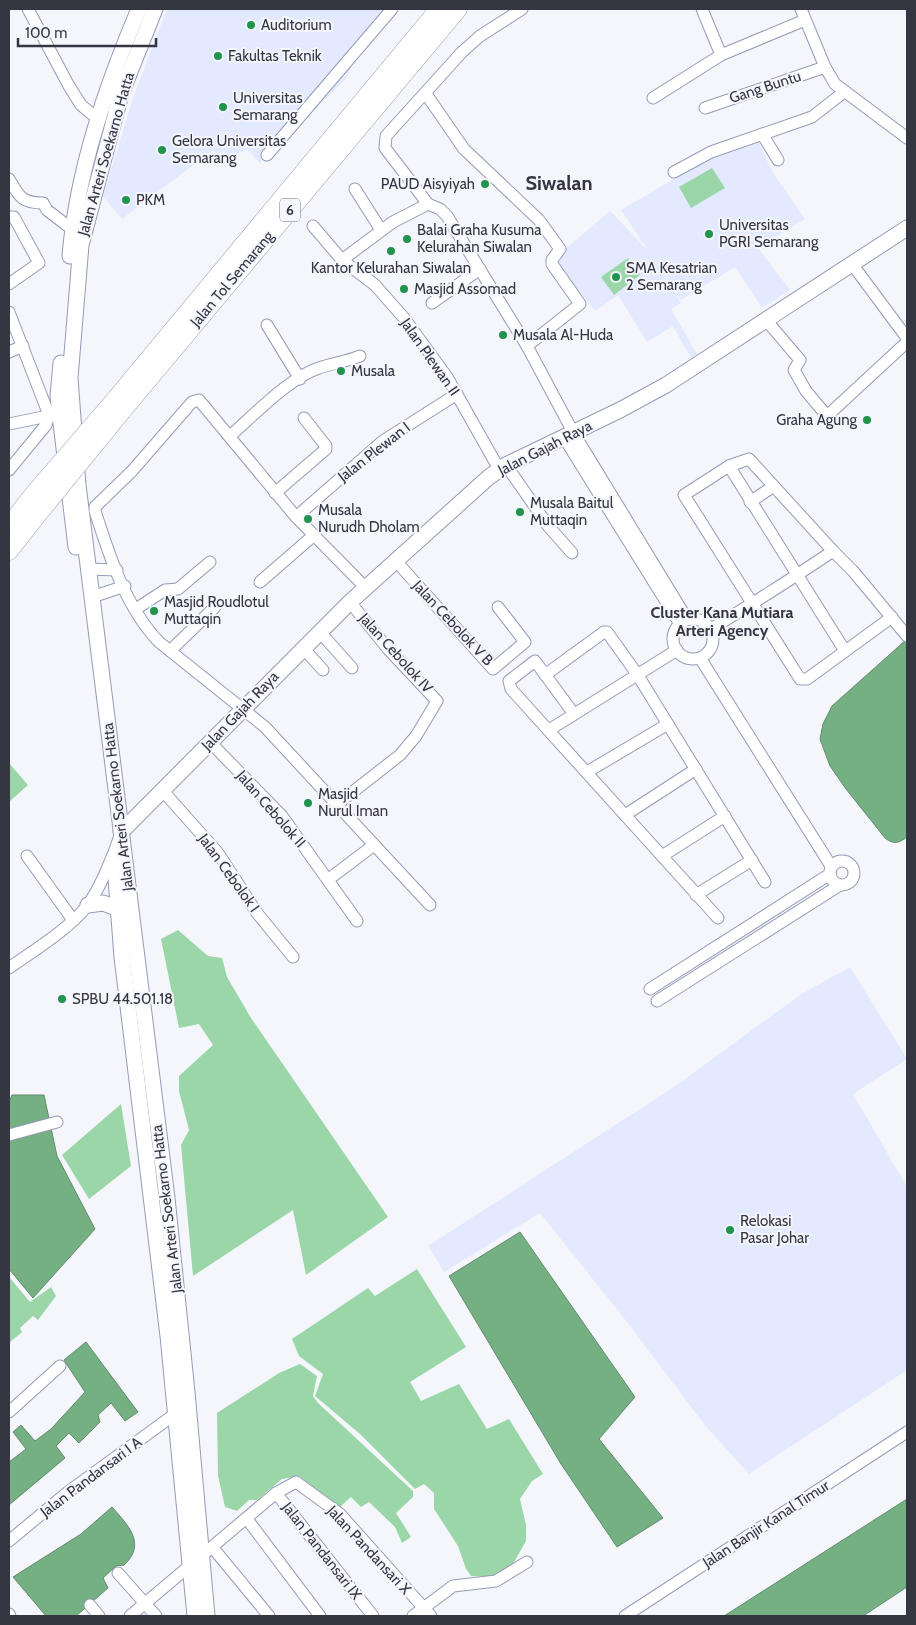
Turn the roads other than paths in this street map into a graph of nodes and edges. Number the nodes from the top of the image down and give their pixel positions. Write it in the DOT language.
graph roads {
  1 [pos="28,9"];
  2 [pos="139,9"];
  3 [pos="155,9"];
  4 [pos="392,9"];
  5 [pos="439,9"];
  6 [pos="458,9"];
  7 [pos="522,9"];
  8 [pos="702,9"];
  9 [pos="803,14"];
  10 [pos="721,55"];
  11 [pos="825,67"];
  12 [pos="844,92"];
  13 [pos="426,94"];
  14 [pos="653,98"];
  15 [pos="705,108"];
  16 [pos="98,119"];
  17 [pos="762,134"];
  18 [pos="907,138"];
  19 [pos="267,155"];
  20 [pos="778,160"];
  21 [pos="674,172"];
  22 [pos="9,179"];
  23 [pos="355,189"];
  24 [pos="428,204"];
  25 [pos="9,217"];
  26 [pos="312,226"];
  27 [pos="907,228"];
  28 [pos="73,230"];
  29 [pos="381,230"];
  30 [pos="342,260"];
  31 [pos="852,264"];
  32 [pos="480,269"];
  33 [pos="9,284"];
  34 [pos="432,303"];
  35 [pos="9,312"];
  36 [pos="766,320"];
  37 [pos="267,325"];
  38 [pos="907,338"];
  39 [pos="907,342"];
  40 [pos="23,346"];
  41 [pos="527,346"];
  42 [pos="9,352"];
  43 [pos="360,356"];
  44 [pos="300,379"];
  45 [pos="457,394"];
  46 [pos="118,406"];
  47 [pos="54,415"];
  48 [pos="304,418"];
  49 [pos="9,424"];
  50 [pos="568,434"];
  51 [pos="230,436"];
  52 [pos="729,466"];
  53 [pos="503,467"];
  54 [pos="9,470"];
  55 [pos="602,478"];
  56 [pos="592,485"];
  57 [pos="774,486"];
  58 [pos="275,493"];
  59 [pos="38,502"];
  60 [pos="750,502"];
  61 [pos="296,517"];
  62 [pos="9,526"];
  63 [pos="314,535"];
  64 [pos="9,551"];
  65 [pos="833,551"];
  66 [pos="572,552"];
  67 [pos="395,560"];
  68 [pos="210,562"];
  69 [pos="88,569"];
  70 [pos="117,570"];
  71 [pos="796,576"];
  72 [pos="260,582"];
  73 [pos="125,586"];
  74 [pos="365,587"];
  75 [pos="92,597"];
  76 [pos="350,602"];
  77 [pos="753,603"];
  78 [pos="215,607"];
  79 [pos="498,607"];
  80 [pos="136,609"];
  81 [pos="892,617"];
  82 [pos="683,622"];
  83 [pos="711,629"];
  84 [pos="319,631"];
  85 [pos="906,636"];
  86 [pos="302,648"];
  87 [pos="677,650"];
  88 [pos="170,651"];
  89 [pos="845,651"];
  90 [pos="700,658"];
  91 [pos="352,668"];
  92 [pos="323,670"];
  93 [pos="545,674"];
  94 [pos="637,674"];
  95 [pos="242,709"];
  96 [pos="574,714"];
  97 [pos="668,724"];
  98 [pos="549,730"];
  99 [pos="210,742"];
  100 [pos="696,769"];
  101 [pos="587,772"];
  102 [pos="163,791"];
  103 [pos="336,805"];
  104 [pos="625,815"];
  105 [pos="725,816"];
  106 [pos="122,832"];
  107 [pos="374,845"];
  108 [pos="114,854"];
  109 [pos="27,856"];
  110 [pos="662,856"];
  111 [pos="752,860"];
  112 [pos="830,870"];
  113 [pos="329,879"];
  114 [pos="765,882"];
  115 [pos="840,885"];
  116 [pos="696,894"];
  117 [pos="430,904"];
  118 [pos="88,905"];
  119 [pos="119,909"];
  120 [pos="718,918"];
  121 [pos="73,920"];
  122 [pos="357,921"];
  123 [pos="292,957"];
  124 [pos="9,968"];
  125 [pos="650,989"];
  126 [pos="657,1001"];
  127 [pos="56,1122"];
  128 [pos="9,1135"];
  129 [pos="60,1366"];
  130 [pos="9,1412"];
  131 [pos="175,1414"];
  132 [pos="907,1432"];
  133 [pos="276,1493"];
  134 [pos="246,1519"];
  135 [pos="9,1541"];
  136 [pos="201,1557"];
  137 [pos="527,1562"];
  138 [pos="118,1573"];
  139 [pos="146,1604"];
  140 [pos="90,1606"];
  141 [pos="427,1613"];
  142 [pos="99,1616"];
  143 [pos="130,1616"];
  144 [pos="156,1616"];
  145 [pos="195,1616"];
  146 [pos="207,1616"];
  147 [pos="269,1616"];
  148 [pos="320,1616"];
  149 [pos="373,1616"];
  150 [pos="413,1616"];
  151 [pos="625,1616"];
  1 -- 16 [label="street"];
  2 -- 16 [label="main road, Jalan Arteri Soekarno Hatta"];
  3 -- 69 [label="main road, Jalan Arteri Soekarno Hatta"];
  4 -- 19 [label="street"];
  5 -- 46 [label="highway, Jalan Tol Semarang / 6"];
  6 -- 46 [label="highway, Jalan Tol Semarang / 6"];
  7 -- 13 [label="street"];
  8 -- 10 [label="street"];
  9 -- 10 [label="street"];
  9 -- 11 [label="street"];
  10 -- 14 [label="street"];
  11 -- 12 [label="street"];
  11 -- 15 [label="street, Gang Buntu"];
  12 -- 17 [label="street"];
  12 -- 18 [label="street"];
  13 -- 24 [label="street"];
  13 -- 41 [label="street"];
  16 -- 28 [label="main road, Jalan Arteri Soekarno Hatta"];
  17 -- 20 [label="street"];
  17 -- 21 [label="street"];
  22 -- 28 [label="street"];
  23 -- 29 [label="street"];
  24 -- 29 [label="street"];
  24 -- 32 [label="street"];
  25 -- 33 [label="street"];
  26 -- 30 [label="street, Jalan Plewan II"];
  27 -- 31 [label="main road, Jalan Gajah Raya"];
  28 -- 47 [label="main road, Jalan Arteri Soekarno Hatta"];
  29 -- 30 [label="street"];
  30 -- 45 [label="street, Jalan Plewan II"];
  31 -- 36 [label="main road, Jalan Gajah Raya"];
  31 -- 38 [label="street"];
  32 -- 34 [label="street"];
  32 -- 41 [label="street"];
  35 -- 40 [label="street"];
  36 -- 39 [label="street"];
  36 -- 50 [label="main road, Jalan Gajah Raya"];
  37 -- 44 [label="street"];
  40 -- 42 [label="street"];
  40 -- 47 [label="street"];
  41 -- 50 [label="street"];
  43 -- 44 [label="street"];
  44 -- 51 [label="street"];
  45 -- 53 [label="street, Jalan Plewan II"];
  45 -- 61 [label="street, Jalan Plewan I"];
  46 -- 59 [label="highway, Jalan Tol Semarang / 6, bridge"];
  47 -- 49 [label="street"];
  47 -- 54 [label="street"];
  47 -- 108 [label="main road, Jalan Arteri Soekarno Hatta"];
  48 -- 58 [label="street"];
  50 -- 53 [label="main road, Jalan Gajah Raya"];
  50 -- 55 [label="street"];
  50 -- 56 [label="street"];
  51 -- 58 [label="street"];
  51 -- 70 [label="street"];
  52 -- 57 [label="street"];
  52 -- 60 [label="street"];
  52 -- 77 [label="street"];
  53 -- 66 [label="street, Jalan Plewan II"];
  53 -- 67 [label="main road, Jalan Gajah Raya"];
  55 -- 56 [label="street"];
  55 -- 82 [label="street"];
  56 -- 82 [label="street"];
  57 -- 60 [label="street"];
  57 -- 65 [label="street"];
  58 -- 61 [label="street"];
  59 -- 62 [label="highway, Jalan Tol Semarang / 6"];
  59 -- 64 [label="highway, Jalan Tol Semarang / 6"];
  60 -- 71 [label="street"];
  61 -- 63 [label="street"];
  63 -- 72 [label="street"];
  63 -- 74 [label="street"];
  65 -- 71 [label="street"];
  65 -- 81 [label="street"];
  67 -- 74 [label="main road, Jalan Gajah Raya"];
  67 -- 79 [label="street, Jalan Cebolok V B"];
  68 -- 80 [label="street"];
  69 -- 70 [label="street"];
  69 -- 75 [label="main road, Jalan Arteri Soekarno Hatta"];
  70 -- 73 [label="street"];
  71 -- 77 [label="street"];
  71 -- 89 [label="street"];
  73 -- 75 [label="street"];
  73 -- 80 [label="street"];
  74 -- 76 [label="main road, Jalan Gajah Raya"];
  75 -- 106 [label="main road, Jalan Arteri Soekarno Hatta"];
  76 -- 84 [label="main road, Jalan Gajah Raya"];
  76 -- 103 [label="street, Jalan Cebolok IV"];
  77 -- 83 [label="street"];
  77 -- 89 [label="street"];
  78 -- 88 [label="street"];
  80 -- 88 [label="street"];
  81 -- 85 [label="street"];
  81 -- 89 [label="street"];
  82 -- 83 [label="street"];
  82 -- 87 [label="street"];
  83 -- 90 [label="street"];
  84 -- 86 [label="main road, Jalan Gajah Raya"];
  84 -- 91 [label="street"];
  86 -- 92 [label="street"];
  86 -- 95 [label="main road, Jalan Gajah Raya"];
  87 -- 90 [label="street"];
  87 -- 94 [label="street"];
  88 -- 95 [label="street"];
  90 -- 112 [label="street"];
  93 -- 94 [label="street"];
  93 -- 96 [label="street"];
  93 -- 98 [label="street"];
  94 -- 96 [label="street"];
  94 -- 97 [label="street"];
  95 -- 99 [label="main road, Jalan Gajah Raya"];
  95 -- 103 [label="street"];
  96 -- 98 [label="street"];
  97 -- 100 [label="street"];
  97 -- 101 [label="street"];
  98 -- 101 [label="street"];
  99 -- 102 [label="main road, Jalan Gajah Raya"];
  99 -- 113 [label="street, Jalan Cebolok II"];
  100 -- 104 [label="street"];
  100 -- 105 [label="street"];
  101 -- 104 [label="street"];
  102 -- 106 [label="main road, Jalan Gajah Raya"];
  102 -- 123 [label="street, Jalan Cebolok I"];
  103 -- 107 [label="street"];
  104 -- 110 [label="street"];
  105 -- 110 [label="street"];
  105 -- 111 [label="street"];
  106 -- 108 [label="street"];
  106 -- 136 [label="main road, Jalan Arteri Soekarno Hatta"];
  107 -- 113 [label="street"];
  107 -- 117 [label="street"];
  108 -- 118 [label="street"];
  108 -- 119 [label="main road, Jalan Arteri Soekarno Hatta"];
  109 -- 121 [label="street"];
  110 -- 116 [label="street"];
  111 -- 114 [label="street"];
  111 -- 116 [label="street"];
  112 -- 115 [label="street"];
  112 -- 115 [label="street"];
  112 -- 125 [label="street"];
  113 -- 122 [label="street, Jalan Cebolok II"];
  115 -- 126 [label="street"];
  116 -- 120 [label="street"];
  118 -- 119 [label="main road"];
  118 -- 121 [label="street"];
  119 -- 131 [label="main road, Jalan Arteri Soekarno Hatta"];
  121 -- 124 [label="street"];
  127 -- 128 [label="street"];
  129 -- 130 [label="street"];
  131 -- 135 [label="street, Jalan Pandansari I A"];
  131 -- 136 [label="main road, Jalan Arteri Soekarno Hatta"];
  132 -- 151 [label="street, Jalan Banjir Kanal Timur"];
  133 -- 134 [label="street, Jalan Pandansari IX"];
  133 -- 141 [label="street, Jalan Pandansari X"];
  133 -- 149 [label="street, Jalan Pandansari IX"];
  134 -- 136 [label="street, Jalan Pandansari IX"];
  134 -- 148 [label="street"];
  136 -- 139 [label="street, Jalan Pandansari IX"];
  136 -- 145 [label="main road, Jalan Arteri Soekarno Hatta"];
  136 -- 146 [label="main road, Jalan Arteri Soekarno Hatta"];
  136 -- 147 [label="street"];
  137 -- 141 [label="street"];
  138 -- 139 [label="street"];
  139 -- 143 [label="street, Jalan Pandansari IX"];
  139 -- 144 [label="street"];
  140 -- 142 [label="street"];
  141 -- 150 [label="street, Jalan Pandansari X"];
}
